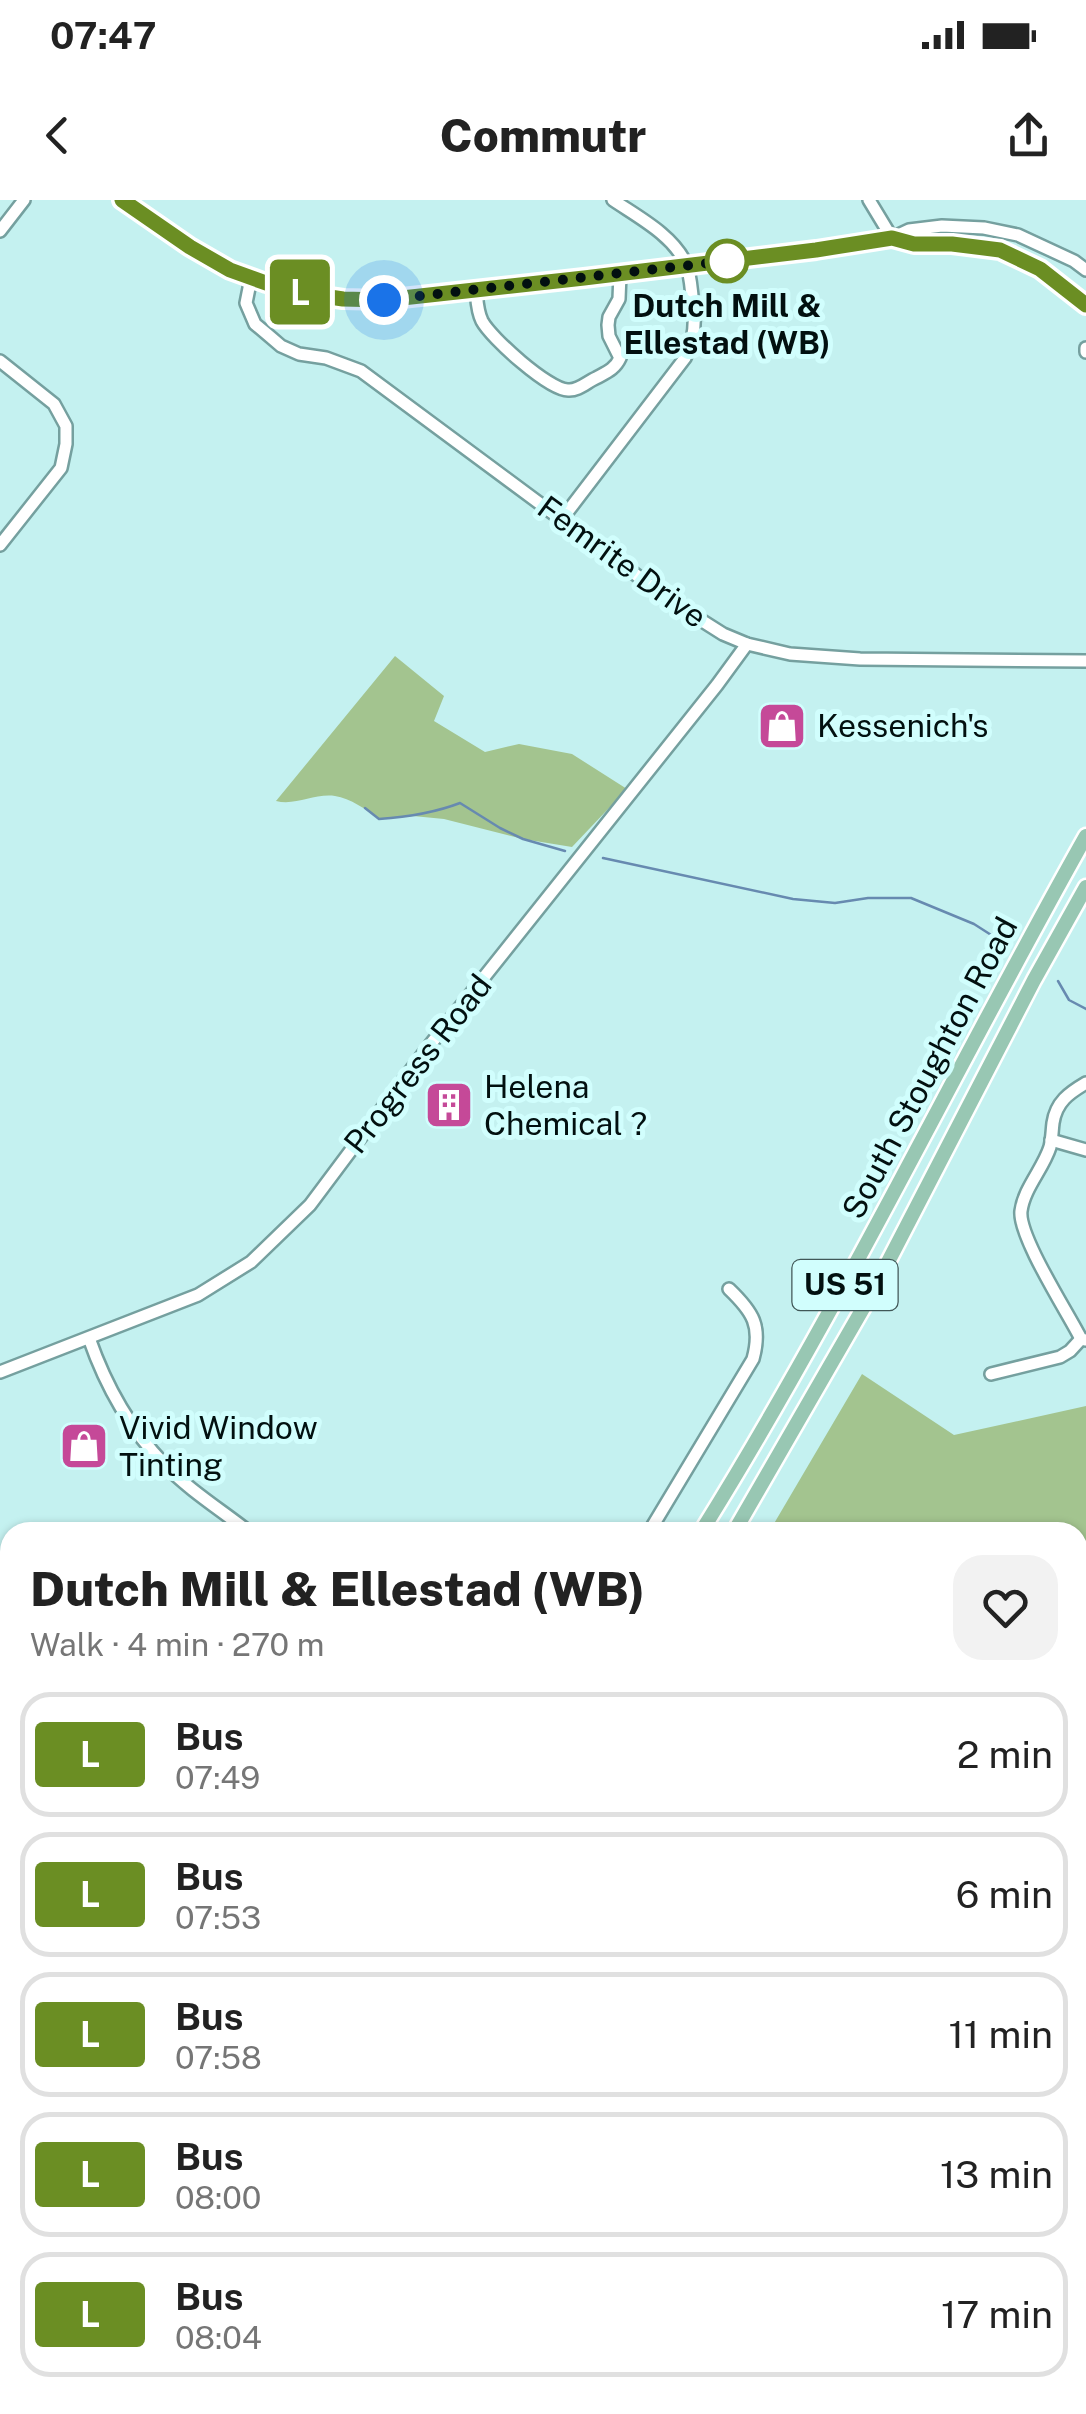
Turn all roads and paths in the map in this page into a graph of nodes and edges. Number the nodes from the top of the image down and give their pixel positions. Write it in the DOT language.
graph roads {
  1 [pos="24,200"];
  2 [pos="122,200"];
  3 [pos="614,200"];
  4 [pos="869,200"];
  5 [pos="0,231"];
  6 [pos="892,238"];
  7 [pos="687,266"];
  8 [pos="1086,270"];
  9 [pos="620,274"];
  10 [pos="251,278"];
  11 [pos="476,290"];
  12 [pos="1086,304"];
  13 [pos="0,361"];
  14 [pos="562,519"];
  15 [pos="0,546"];
  16 [pos="747,644"];
  17 [pos="1086,661"];
  18 [pos="1086,836"];
  19 [pos="1086,888"];
  20 [pos="1086,1083"];
  21 [pos="1051,1140"];
  22 [pos="1086,1150"];
  23 [pos="730,1289"];
  24 [pos="89,1338"];
  25 [pos="1084,1340"];
  26 [pos="0,1372"];
  27 [pos="992,1374"];
  28 [pos="236,1522"];
  29 [pos="655,1522"];
  30 [pos="707,1522"];
  31 [pos="740,1522"];
  1 -- 5 [label="street"];
  2 -- 10 [label="street"];
  3 -- 7 [label="street"];
  4 -- 6 [label="street"];
  6 -- 7 [label="street"];
  6 -- 8 [label="street"];
  6 -- 12 [label="street"];
  7 -- 9 [label="street"];
  7 -- 14 [label="street"];
  9 -- 11 [label="street"];
  9 -- 11 [label="street"];
  10 -- 11 [label="street"];
  10 -- 14 [label="street, Femrite Drive"];
  13 -- 15 [label="street"];
  14 -- 16 [label="street, Femrite Drive"];
  16 -- 17 [label="street, Femrite Drive"];
  16 -- 24 [label="street, Progress Road"];
  18 -- 30 [label="main road, South Stoughton Road / US 51"];
  19 -- 31 [label="main road, South Stoughton Road / US 51"];
  20 -- 21 [label="street"];
  21 -- 22 [label="street"];
  21 -- 25 [label="street"];
  23 -- 29 [label="street"];
  24 -- 26 [label="street, Progress Road"];
  24 -- 28 [label="street"];
  25 -- 27 [label="street"];
}
